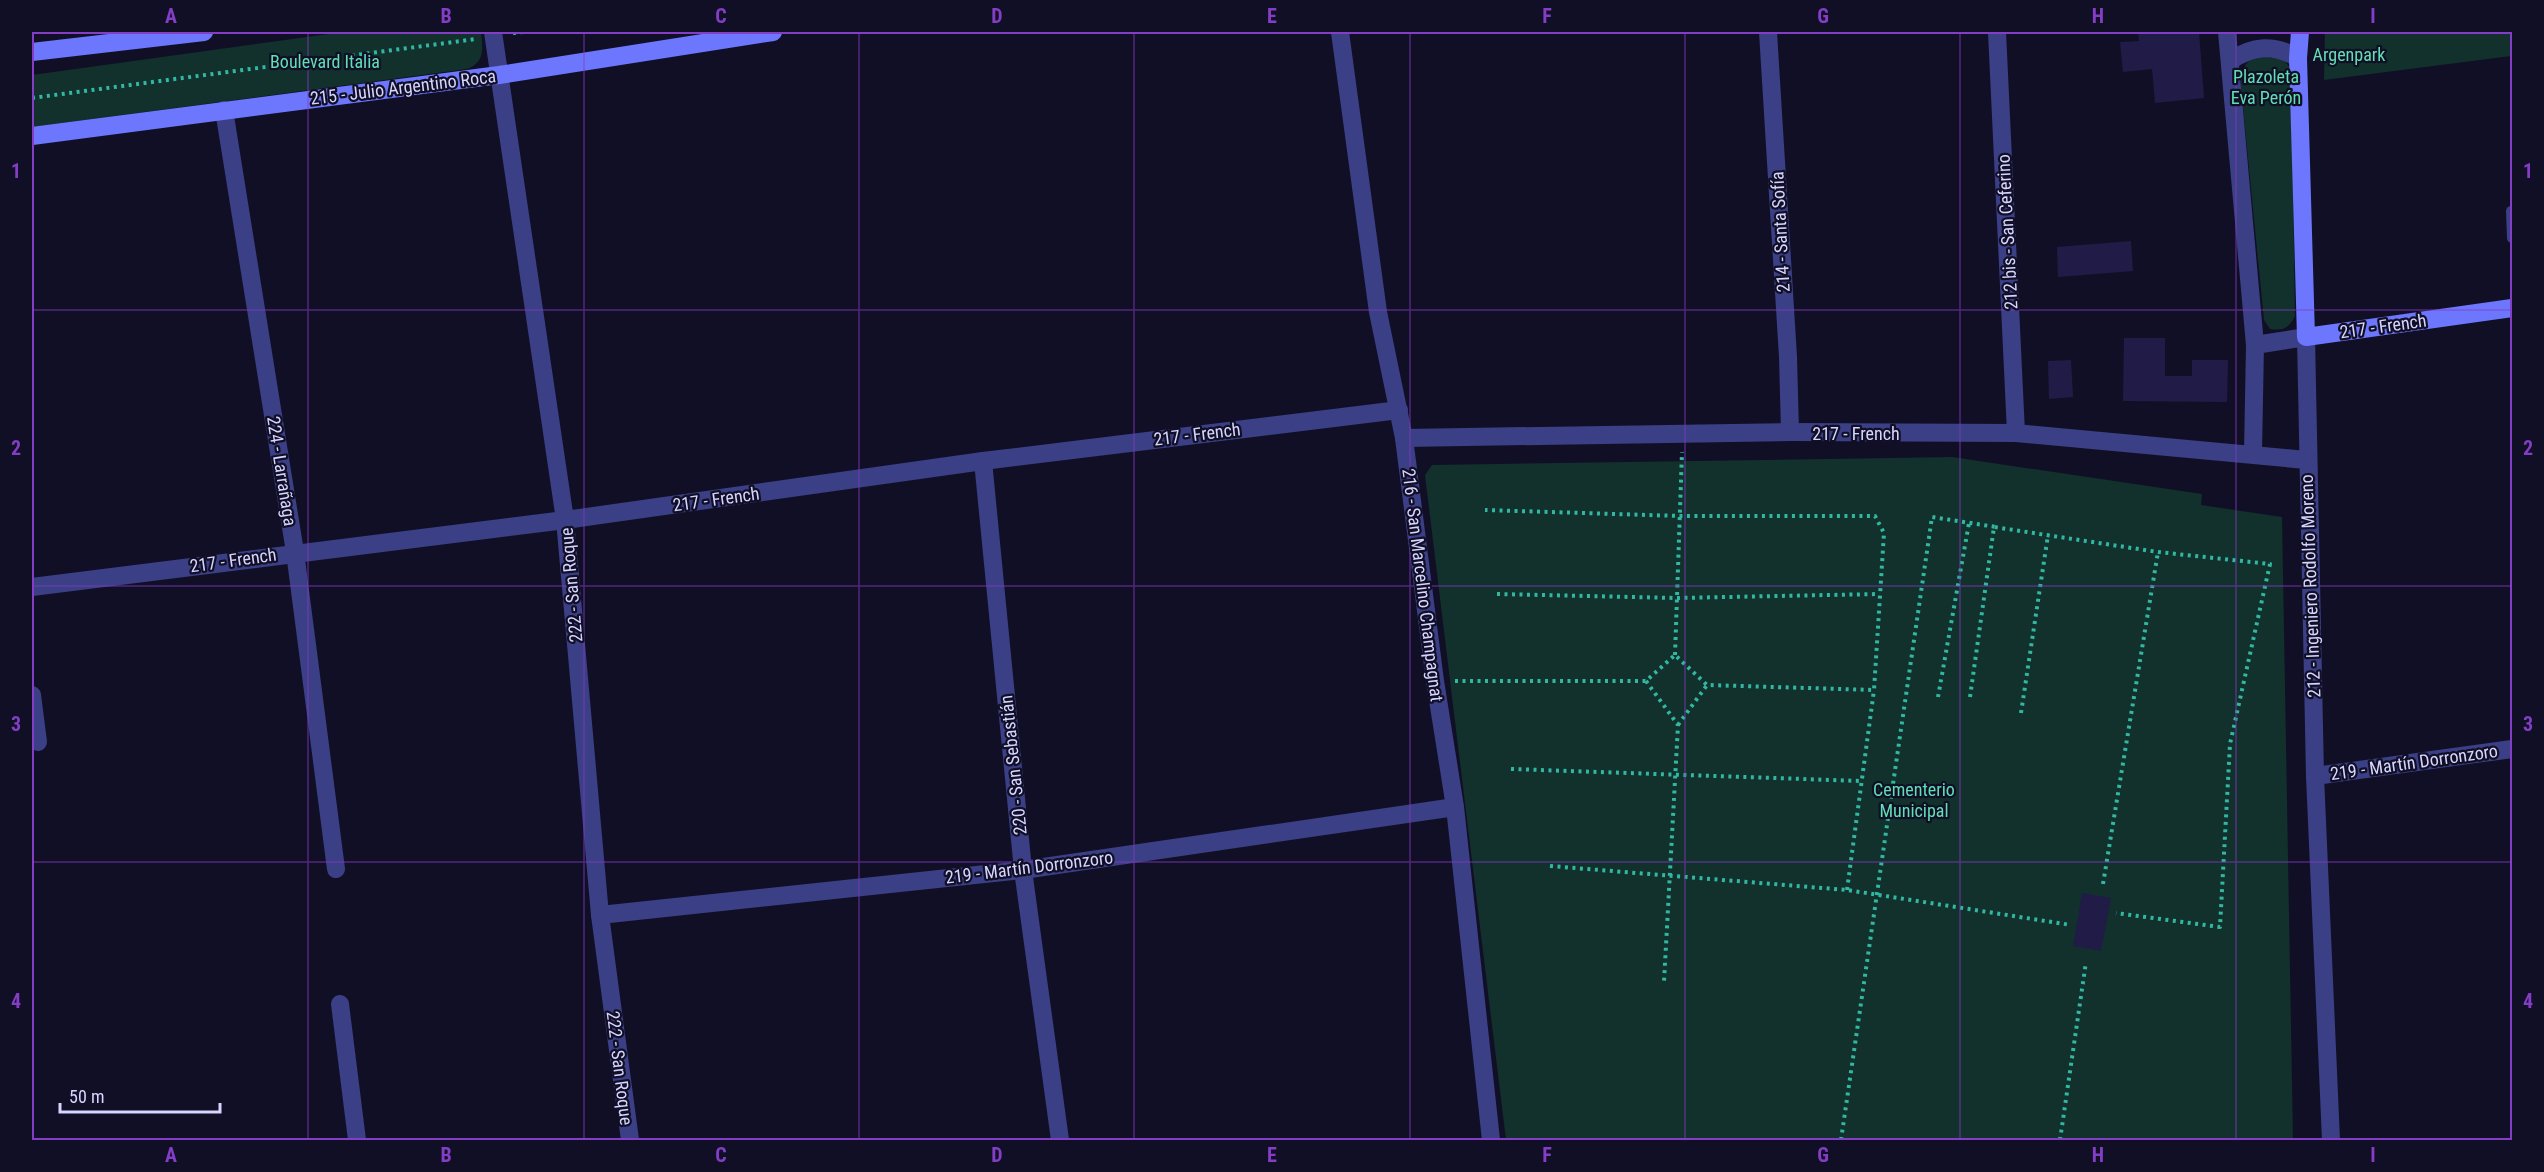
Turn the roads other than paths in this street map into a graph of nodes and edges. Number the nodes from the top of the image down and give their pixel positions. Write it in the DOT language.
graph roads {
  1 [pos="204,32"];
  2 [pos="773,32"];
  3 [pos="1340,32"];
  4 [pos="1768,32"];
  5 [pos="1997,32"];
  6 [pos="2227,32"];
  7 [pos="2300,32"];
  8 [pos="494,34"];
  9 [pos="32,52"];
  10 [pos="2298,58"];
  11 [pos="2230,61"];
  12 [pos="499,75"];
  13 [pos="224,110"];
  14 [pos="32,136"];
  15 [pos="2511,211"];
  16 [pos="2512,238"];
  17 [pos="2512,308"];
  18 [pos="2306,337"];
  19 [pos="2255,345"];
  20 [pos="1399,410"];
  21 [pos="1790,432"];
  22 [pos="2016,433"];
  23 [pos="1404,438"];
  24 [pos="2253,453"];
  25 [pos="2306,460"];
  26 [pos="983,461"];
  27 [pos="565,520"];
  28 [pos="295,552"];
  29 [pos="32,587"];
  30 [pos="32,695"];
  31 [pos="38,742"];
  32 [pos="2512,748"];
  33 [pos="2315,776"];
  34 [pos="1455,807"];
  35 [pos="336,869"];
  36 [pos="1023,870"];
  37 [pos="600,915"];
  38 [pos="340,1004"];
  39 [pos="357,1140"];
  40 [pos="630,1140"];
  41 [pos="1060,1140"];
  42 [pos="1491,1140"];
  43 [pos="2331,1140"];
  1 -- 9 [label="street"];
  2 -- 12 [label="street, 215 - Julio Argentino Roca"];
  3 -- 20 [label="street, 216 - San Marcelino Champagnat"];
  4 -- 21 [label="street, 214 - Santa Sofía"];
  5 -- 22 [label="street, 212 bis - San Ceferino"];
  6 -- 11 [label="street"];
  7 -- 10 [label="street, 212 - Ingeniero Rodolfo Moreno"];
  8 -- 12 [label="street, 222 - San Roque"];
  10 -- 11 [label="street"];
  10 -- 18 [label="street, 212 - Ingeniero Rodolfo Moreno"];
  11 -- 19 [label="street"];
  12 -- 13 [label="street, 215 - Julio Argentino Roca"];
  12 -- 27 [label="street, 222 - San Roque"];
  13 -- 14 [label="street, 215 - Julio Argentino Roca"];
  13 -- 28 [label="street, 224 - Larrañaga"];
  15 -- 16 [label="lane"];
  17 -- 18 [label="street, 217 - French"];
  18 -- 19 [label="street, 217 - French"];
  18 -- 25 [label="street, 212 - Ingeniero Rodolfo Moreno"];
  19 -- 24 [label="street"];
  20 -- 23 [label="street, 216 - San Marcelino Champagnat"];
  20 -- 26 [label="street, 217 - French"];
  21 -- 22 [label="street, 217 - French"];
  21 -- 23 [label="street, 217 - French"];
  22 -- 24 [label="street, 217 - French"];
  23 -- 34 [label="street, 216 - San Marcelino Champagnat"];
  24 -- 25 [label="street, 217 - French"];
  25 -- 33 [label="street, 212 - Ingeniero Rodolfo Moreno"];
  26 -- 27 [label="street, 217 - French"];
  26 -- 36 [label="street, 220 - San Sebastián"];
  27 -- 28 [label="street, 217 - French"];
  27 -- 37 [label="street, 222 - San Roque"];
  28 -- 29 [label="street, 217 - French"];
  28 -- 35 [label="street, 224 - Larrañaga"];
  30 -- 31 [label="street"];
  32 -- 33 [label="street, 219 - Martín Dorronzoro"];
  33 -- 43 [label="street, 212 - Ingeniero Rodolfo Moreno"];
  34 -- 36 [label="street, 219 - Martín Dorronzoro"];
  34 -- 42 [label="street, 216 - San Marcelino Champagnat"];
  36 -- 37 [label="street, 219 - Martín Dorronzoro"];
  36 -- 41 [label="street, 220 - San Sebastián"];
  37 -- 40 [label="street, 222 - San Roque"];
  38 -- 39 [label="street"];
}
